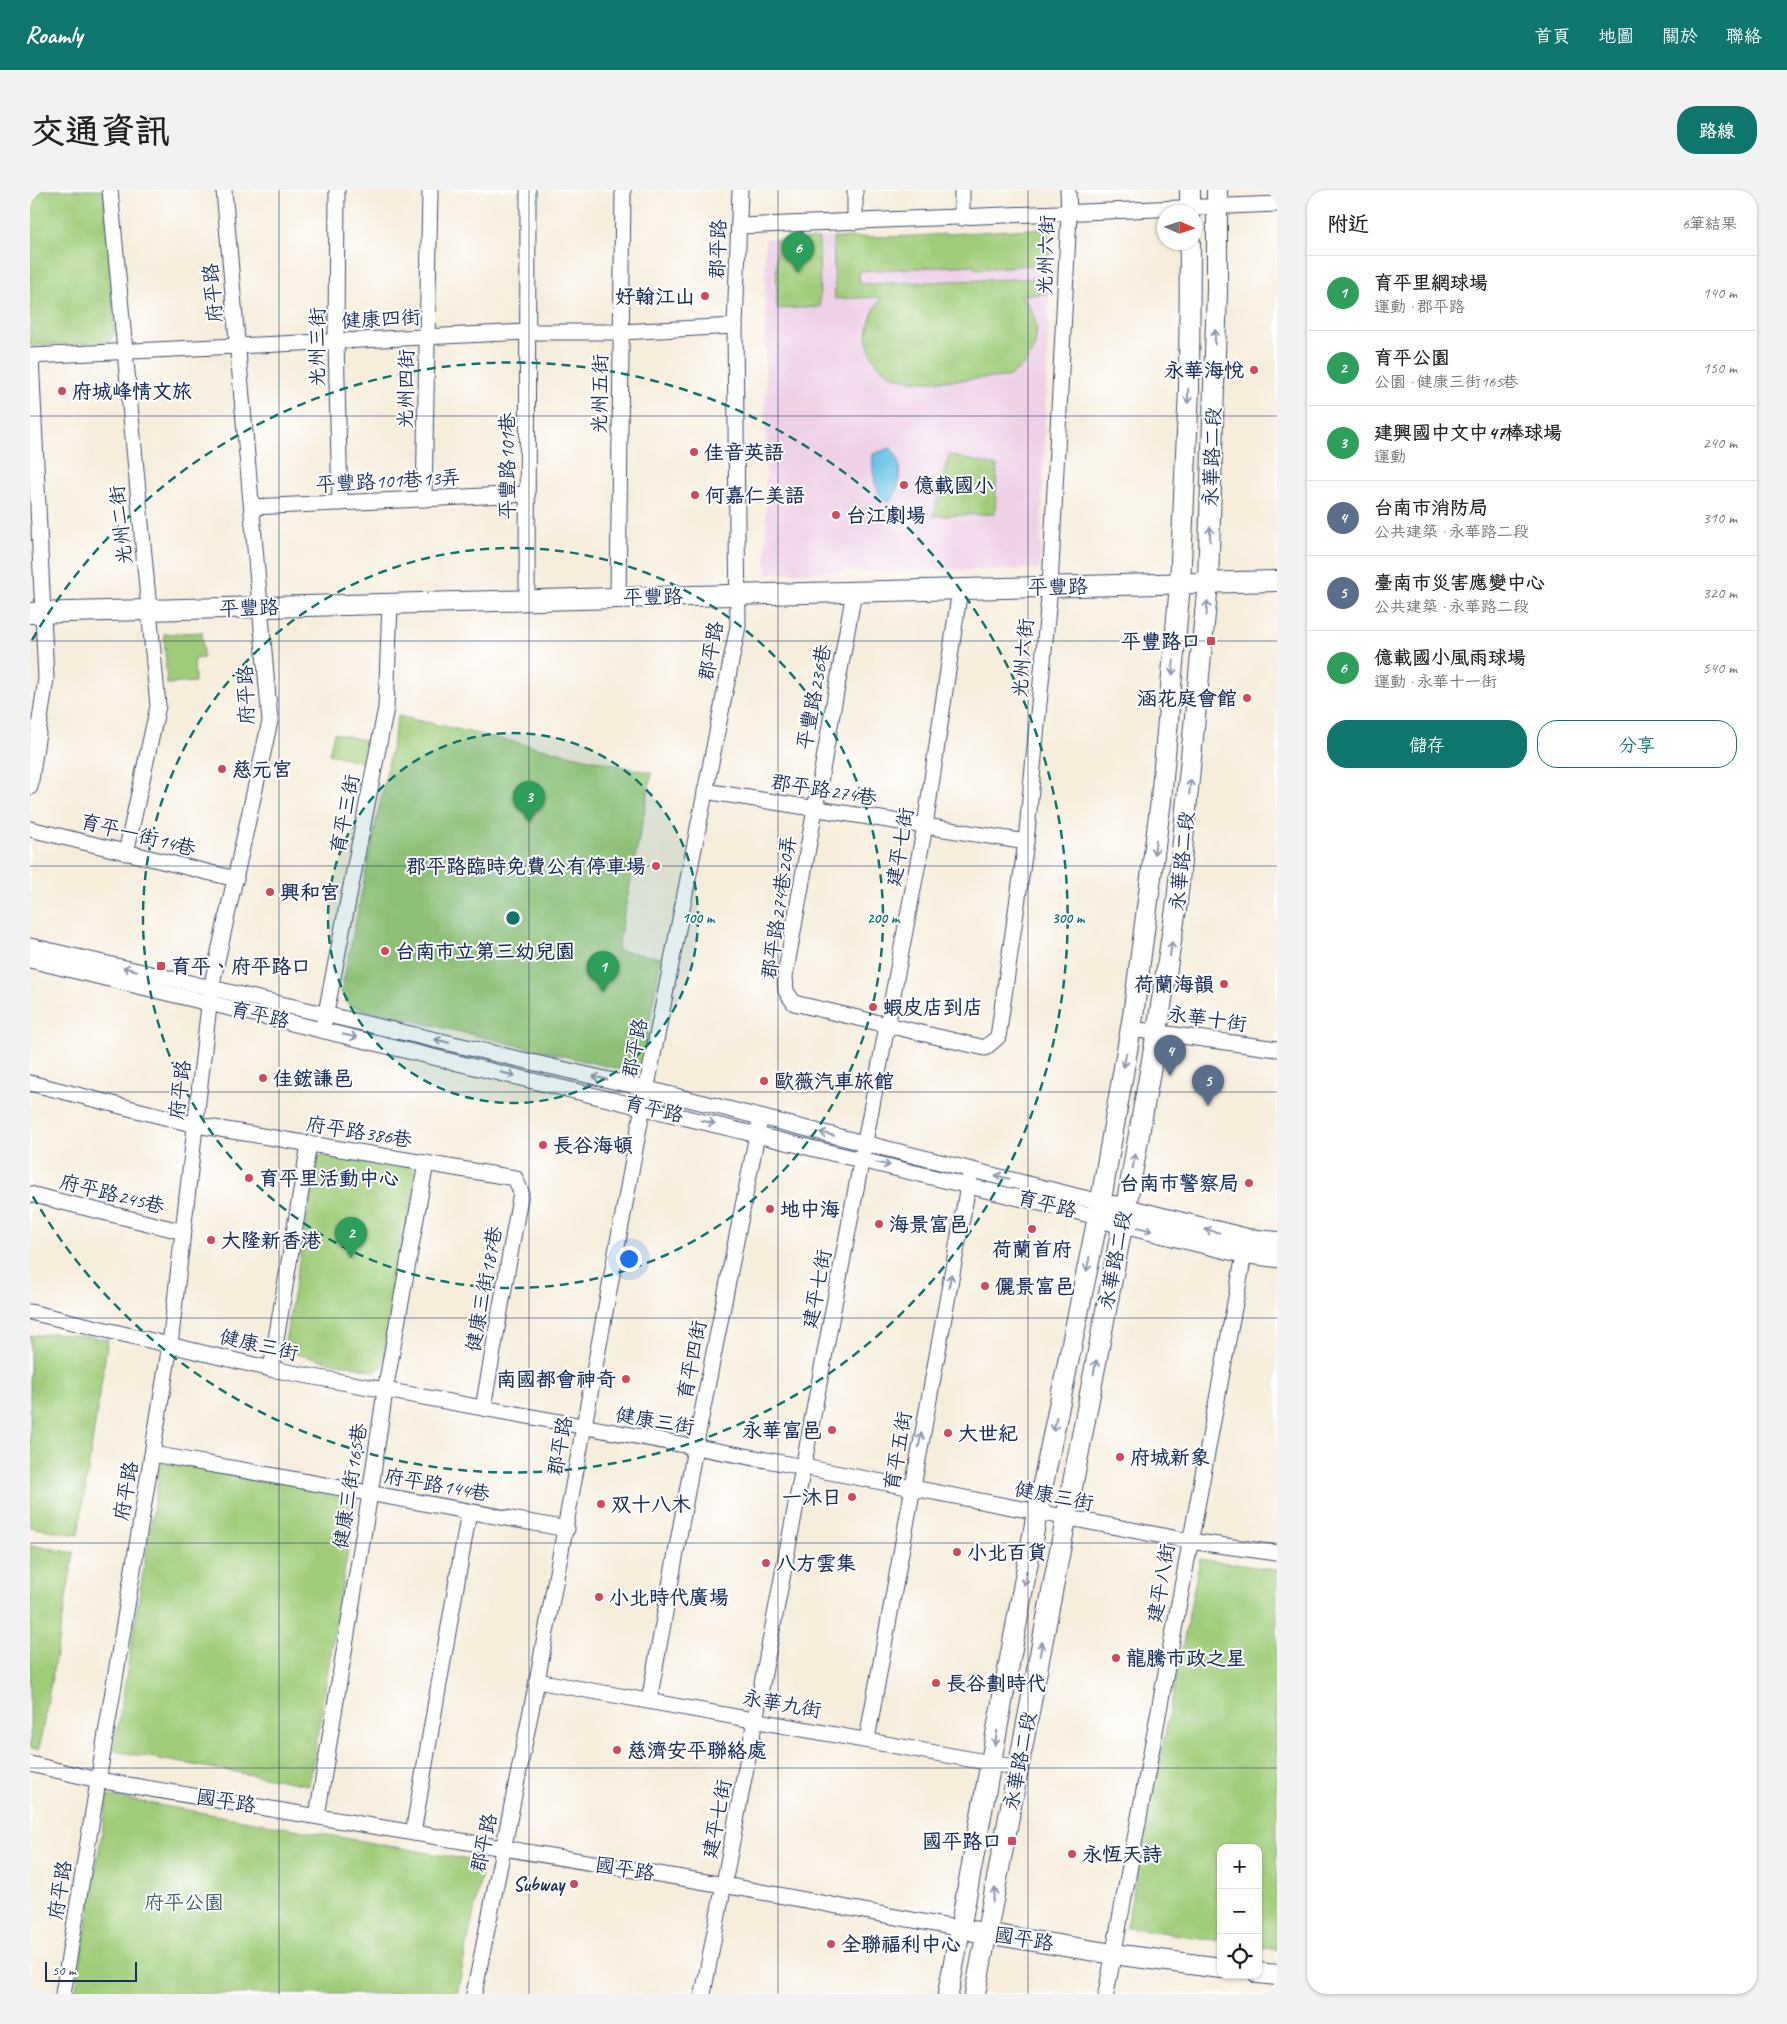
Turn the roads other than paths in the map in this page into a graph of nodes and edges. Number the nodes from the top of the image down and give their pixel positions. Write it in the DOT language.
graph roads {
  1 [pos="110,190"];
  2 [pos="224,190"];
  3 [pos="338,190"];
  4 [pos="430,190"];
  5 [pos="528,190"];
  6 [pos="623,190"];
  7 [pos="740,190"];
  8 [pos="856,190"];
  9 [pos="962,190"];
  10 [pos="1068,190"];
  11 [pos="1217,199"];
  12 [pos="1190,204"];
  13 [pos="1277,204"];
  14 [pos="1068,214"];
  15 [pos="962,218"];
  16 [pos="855,222"];
  17 [pos="740,226"];
  18 [pos="1190,250"];
  19 [pos="735,326"];
  20 [pos="526,332"];
  21 [pos="621,332"];
  22 [pos="427,337"];
  23 [pos="336,341"];
  24 [pos="238,346"];
  25 [pos="124,352"];
  26 [pos="31,356"];
  27 [pos="527,494"];
  28 [pos="424,499"];
  29 [pos="340,503"];
  30 [pos="252,507"];
  31 [pos="1277,581"];
  32 [pos="1208,583"];
  33 [pos="1180,584"];
  34 [pos="1050,587"];
  35 [pos="960,589"];
  36 [pos="854,592"];
  37 [pos="738,595"];
  38 [pos="618,598"];
  39 [pos="527,600"];
  40 [pos="390,604"];
  41 [pos="260,607"];
  42 [pos="150,610"];
  43 [pos="37,613"];
  44 [pos="30,787"];
  45 [pos="706,791"];
  46 [pos="814,808"];
  47 [pos="925,826"];
  48 [pos="30,829"];
  49 [pos="1026,842"];
  50 [pos="126,852"];
  51 [pos="236,879"];
  52 [pos="30,946"];
  53 [pos="30,960"];
  54 [pos="211,995"];
  55 [pos="326,1014"];
  56 [pos="888,1026"];
  57 [pos="1131,1029"];
  58 [pos="323,1030"];
  59 [pos="1158,1032"];
  60 [pos="998,1037"];
  61 [pos="1277,1049"];
  62 [pos="30,1083"];
  63 [pos="648,1089"];
  64 [pos="643,1106"];
  65 [pos="760,1117"];
  66 [pos="196,1125"];
  67 [pos="758,1134"];
  68 [pos="865,1143"];
  69 [pos="309,1144"];
  70 [pos="862,1159"];
  71 [pos="426,1163"];
  72 [pos="970,1177"];
  73 [pos="515,1178"];
  74 [pos="30,1194"];
  75 [pos="1099,1209"];
  76 [pos="1124,1216"];
  77 [pos="184,1232"];
  78 [pos="1277,1242"];
  79 [pos="1246,1246"];
  80 [pos="1277,1257"];
  81 [pos="30,1312"];
  82 [pos="170,1345"];
  83 [pos="271,1369"];
  84 [pos="384,1391"];
  85 [pos="483,1408"];
  86 [pos="584,1427"];
  87 [pos="695,1448"];
  88 [pos="153,1454"];
  89 [pos="804,1467"];
  90 [pos="912,1488"];
  91 [pos="370,1494"];
  92 [pos="469,1512"];
  93 [pos="1037,1513"];
  94 [pos="1066,1518"];
  95 [pos="567,1529"];
  96 [pos="1189,1541"];
  97 [pos="1277,1554"];
  98 [pos="538,1681"];
  99 [pos="649,1701"];
  100 [pos="756,1720"];
  101 [pos="867,1739"];
  102 [pos="991,1763"];
  103 [pos="30,1764"];
  104 [pos="1018,1768"];
  105 [pos="98,1780"];
  106 [pos="317,1816"];
  107 [pos="412,1833"];
  108 [pos="504,1849"];
  109 [pos="724,1885"];
  110 [pos="961,1929"];
  111 [pos="987,1933"];
  112 [pos="1113,1954"];
  113 [pos="1217,1967"];
  114 [pos="1262,1973"];
  115 [pos="1277,1975"];
  116 [pos="63,1994"];
  117 [pos="474,1994"];
  118 [pos="703,1994"];
  119 [pos="948,1994"];
  120 [pos="975,1994"];
  121 [pos="1106,1994"];
  1 -- 25 [label="street, 光州二街"];
  2 -- 24 [label="street, 府平路"];
  3 -- 23 [label="street, 光州三街"];
  4 -- 22 [label="street, 光州四街"];
  5 -- 20 [label="street, 平豐路101巷"];
  6 -- 21 [label="street, 光州五街"];
  7 -- 17 [label="street, 郡平路"];
  8 -- 16 [label="street"];
  9 -- 15 [label="street"];
  10 -- 14 [label="street, 光州六街"];
  11 -- 12 [label="street"];
  11 -- 13 [label="street"];
  32 -- 11 [label="street, 永華路二段, one-way"];
  12 -- 14 [label="street"];
  14 -- 15 [label="street"];
  14 -- 34 [label="street, 光州六街"];
  15 -- 16 [label="street"];
  16 -- 17 [label="street"];
  17 -- 19 [label="street, 郡平路"];
  18 -- 33 [label="street, 永華路二段, one-way"];
  19 -- 21 [label="street, 健康四街"];
  19 -- 37 [label="street, 郡平路"];
  20 -- 21 [label="street, 健康四街"];
  20 -- 22 [label="street, 健康四街"];
  20 -- 27 [label="street, 平豐路101巷"];
  21 -- 38 [label="street, 光州五街"];
  22 -- 23 [label="street, 健康四街"];
  22 -- 28 [label="street, 光州四街"];
  23 -- 24 [label="street, 健康四街"];
  23 -- 29 [label="street, 光州三街"];
  24 -- 25 [label="street, 健康四街"];
  24 -- 30 [label="street, 府平路"];
  25 -- 26 [label="street, 健康四街"];
  25 -- 42 [label="street, 光州二街"];
  26 -- 43 [label="street"];
  27 -- 28 [label="street, 平豐路101巷13弄"];
  27 -- 39 [label="street, 平豐路101巷"];
  28 -- 29 [label="street, 平豐路101巷13弄"];
  29 -- 30 [label="street, 平豐路101巷13弄"];
  30 -- 41 [label="street, 府平路"];
  31 -- 32 [label="street, 平豐路"];
  32 -- 33 [label="street, 平豐路"];
  59 -- 32 [label="street, 永華路二段, one-way"];
  33 -- 34 [label="street, 平豐路"];
  33 -- 57 [label="street, 永華路二段, one-way"];
  34 -- 35 [label="street, 平豐路"];
  34 -- 49 [label="street, 光州六街"];
  35 -- 36 [label="street, 平豐路"];
  35 -- 47 [label="street, 建平七街"];
  36 -- 37 [label="street, 平豐路"];
  36 -- 46 [label="street, 平豐路236巷"];
  37 -- 38 [label="street, 平豐路"];
  37 -- 45 [label="street, 郡平路"];
  38 -- 39 [label="street, 平豐路"];
  39 -- 40 [label="street, 平豐路"];
  40 -- 41 [label="street, 平豐路"];
  40 -- 55 [label="street, 育平三街"];
  41 -- 42 [label="street, 平豐路"];
  41 -- 51 [label="street, 府平路"];
  42 -- 43 [label="street, 平豐路"];
  42 -- 50 [label="street, 光州二街"];
  43 -- 44 [label="street"];
  45 -- 46 [label="street, 郡平路274巷"];
  45 -- 63 [label="street, 郡平路"];
  46 -- 47 [label="street, 郡平路274巷"];
  46 -- 56 [label="street, 郡平路274巷20弄"];
  47 -- 49 [label="street, 郡平路274巷"];
  47 -- 56 [label="street, 建平七街"];
  48 -- 50 [label="street, 育平一街14巷"];
  49 -- 60 [label="street, 光州六街"];
  50 -- 51 [label="street, 育平一街14巷"];
  51 -- 54 [label="street, 府平路"];
  54 -- 52 [label="street, 育平路, one-way"];
  53 -- 54 [label="street, 育平路"];
  54 -- 55 [label="street, 育平路"];
  54 -- 58 [label="street, 育平路"];
  54 -- 66 [label="street, 府平路"];
  55 -- 58 [label="street, 育平三街"];
  63 -- 55 [label="street, 育平路, one-way"];
  56 -- 60 [label="street, 郡平路274巷20弄"];
  56 -- 68 [label="street, 建平七街"];
  57 -- 59 [label="street, 永華十街"];
  57 -- 75 [label="street, 永華路二段, one-way"];
  58 -- 64 [label="street, 育平路, one-way"];
  59 -- 61 [label="street, 永華十街"];
  76 -- 59 [label="street, 永華路二段, one-way"];
  62 -- 66 [label="street, 府平路386巷"];
  63 -- 64 [label="street, 郡平路"];
  63 -- 65 [label="street, 育平路"];
  64 -- 67 [label="street, 育平路, one-way"];
  64 -- 86 [label="street, 郡平路"];
  65 -- 67 [label="street, 育平四街"];
  68 -- 65 [label="street, 育平路, one-way"];
  66 -- 69 [label="street, 府平路386巷"];
  66 -- 77 [label="street, 府平路"];
  67 -- 70 [label="street, 育平路"];
  67 -- 87 [label="street, 育平四街"];
  68 -- 70 [label="street, 建平七街"];
  68 -- 72 [label="street, 育平路"];
  69 -- 71 [label="street, 府平路386巷"];
  69 -- 83 [label="street"];
  70 -- 72 [label="street, 育平路, one-way"];
  70 -- 89 [label="street, 建平七街"];
  71 -- 73 [label="street, 府平路386巷"];
  71 -- 84 [label="street, 健康三街165巷"];
  72 -- 75 [label="street, 育平路"];
  90 -- 72 [label="street, 育平五街, one-way"];
  73 -- 85 [label="street, 健康三街187巷"];
  74 -- 77 [label="street, 府平路245巷"];
  75 -- 76 [label="street, 育平路"];
  75 -- 93 [label="street, 永華路二段, one-way"];
  76 -- 79 [label="street, 育平路"];
  94 -- 76 [label="street, 永華路二段, one-way"];
  77 -- 82 [label="street, 府平路"];
  78 -- 79 [label="street, 育平路"];
  79 -- 80 [label="street, 育平路"];
  79 -- 96 [label="street, 建平八街"];
  81 -- 82 [label="street, 健康三街"];
  82 -- 83 [label="street, 健康三街"];
  82 -- 88 [label="street, 府平路"];
  83 -- 84 [label="street, 健康三街"];
  84 -- 85 [label="street, 健康三街"];
  84 -- 91 [label="street, 健康三街165巷"];
  85 -- 86 [label="street, 健康三街"];
  86 -- 87 [label="street, 健康三街"];
  86 -- 95 [label="street, 郡平路"];
  87 -- 89 [label="street, 健康三街"];
  87 -- 99 [label="street, 育平四街"];
  88 -- 91 [label="street, 府平路144巷"];
  88 -- 105 [label="street, 府平路"];
  89 -- 90 [label="street, 健康三街"];
  89 -- 100 [label="street, 建平七街"];
  90 -- 93 [label="street, 健康三街"];
  90 -- 101 [label="street, 育平五街"];
  91 -- 92 [label="street, 府平路144巷"];
  91 -- 106 [label="street, 健康三街165巷"];
  92 -- 95 [label="street, 府平路144巷"];
  92 -- 107 [label="street"];
  93 -- 94 [label="street, 健康三街"];
  93 -- 102 [label="street, 永華路二段, one-way"];
  94 -- 96 [label="street, 健康三街"];
  104 -- 94 [label="street, 永華路二段, one-way"];
  95 -- 98 [label="street, 郡平路"];
  96 -- 97 [label="street, 健康三街"];
  96 -- 112 [label="street, 建平八街"];
  98 -- 99 [label="street, 永華九街"];
  98 -- 108 [label="street, 郡平路"];
  99 -- 100 [label="street, 永華九街"];
  100 -- 101 [label="street, 永華九街"];
  100 -- 109 [label="street, 建平七街"];
  101 -- 102 [label="street, 永華九街"];
  102 -- 104 [label="street, 永華九街"];
  102 -- 110 [label="street, 永華路二段"];
  103 -- 105 [label="street, 國平路"];
  111 -- 104 [label="street, 永華路二段, one-way"];
  105 -- 106 [label="street, 國平路"];
  105 -- 116 [label="street, 府平路"];
  106 -- 107 [label="street, 國平路"];
  107 -- 108 [label="street, 國平路"];
  108 -- 109 [label="street, 國平路"];
  108 -- 117 [label="street, 郡平路"];
  109 -- 110 [label="street, 國平路"];
  109 -- 118 [label="street, 建平七街"];
  110 -- 111 [label="street, 國平路"];
  110 -- 119 [label="street, 永華路二段"];
  111 -- 112 [label="street, 國平路"];
  111 -- 120 [label="street, 永華路二段"];
  112 -- 113 [label="street, 國平路"];
  112 -- 121 [label="street, 建平八街"];
  114 -- 115 [label="street"];
}
